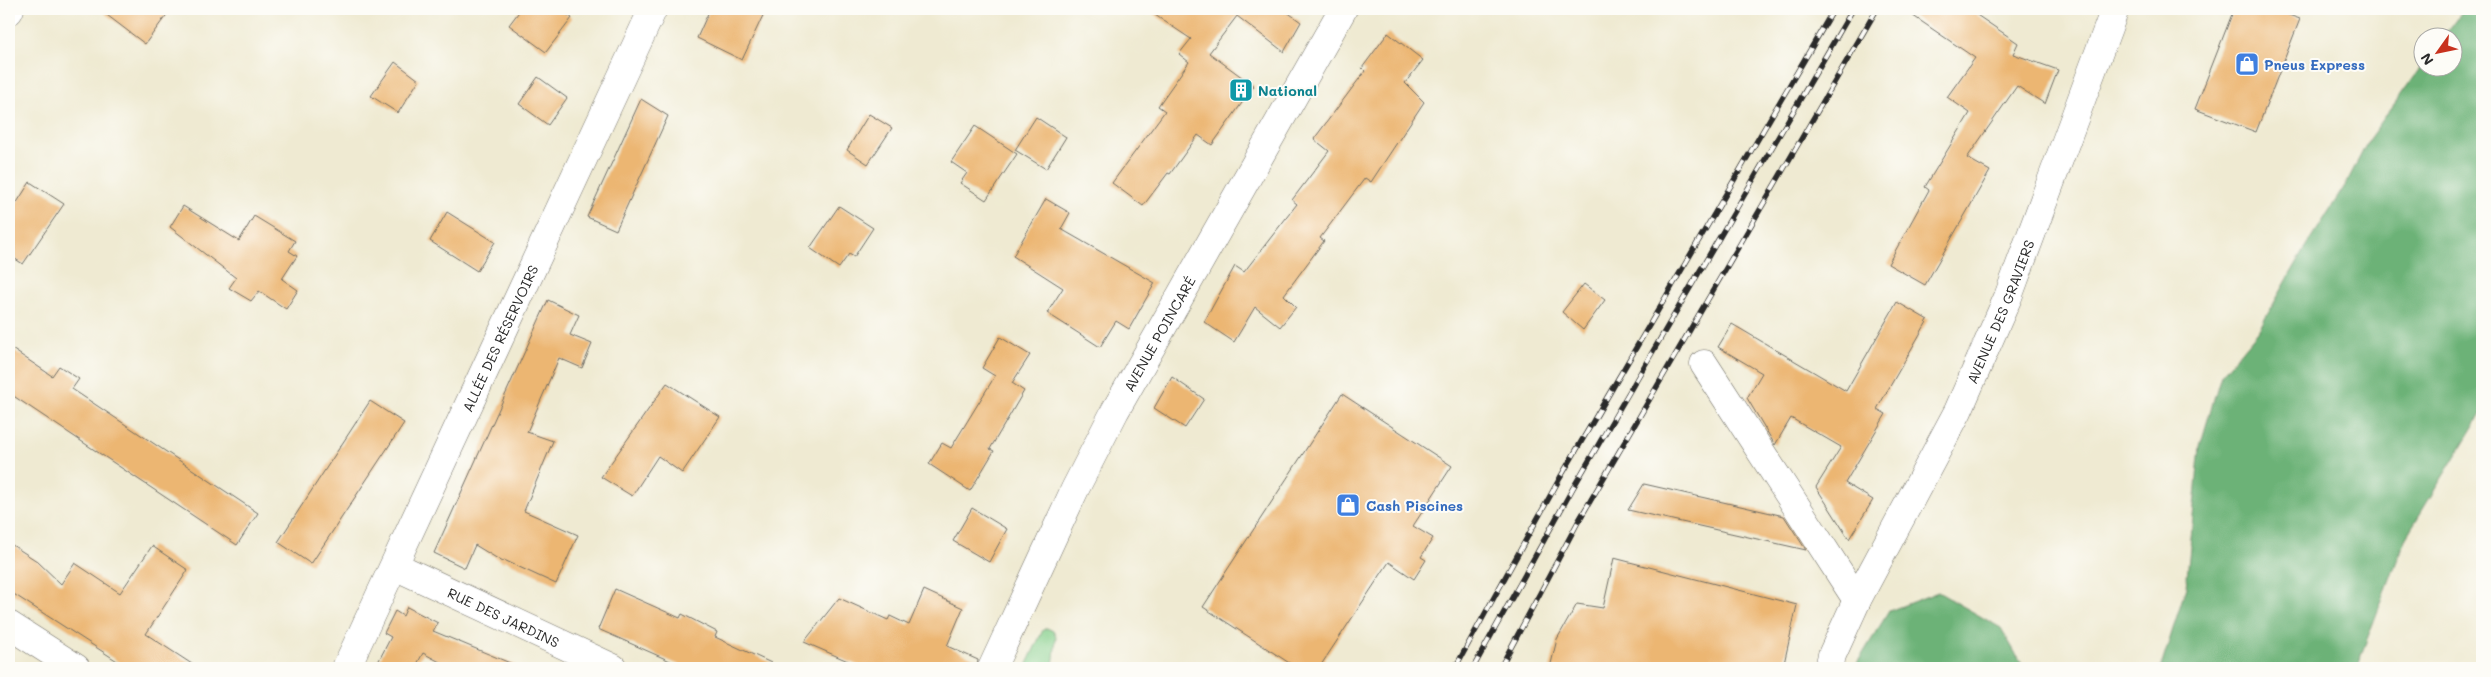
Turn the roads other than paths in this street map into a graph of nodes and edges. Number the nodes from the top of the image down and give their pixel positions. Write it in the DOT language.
graph roads {
  1 [pos="654,9"];
  2 [pos="1343,9"];
  3 [pos="2115,9"];
  4 [pos="1704,364"];
  5 [pos="395,566"];
  6 [pos="1857,600"];
  7 [pos="9,625"];
  8 [pos="76,668"];
  9 [pos="346,668"];
  10 [pos="612,668"];
  11 [pos="992,668"];
  12 [pos="1829,668"];
  1 -- 5 [label="street, ALLÉE DES RÉSERVOIRS"];
  2 -- 11 [label="street, AVENUE POINCARÉ"];
  3 -- 6 [label="street, AVENUE DES GRAVIERS"];
  4 -- 6 [label="street"];
  5 -- 9 [label="street, ALLÉE DES RÉSERVOIRS"];
  5 -- 10 [label="street, RUE DES JARDINS"];
  6 -- 12 [label="street, AVENUE DES GRAVIERS"];
  7 -- 8 [label="street"];
}
